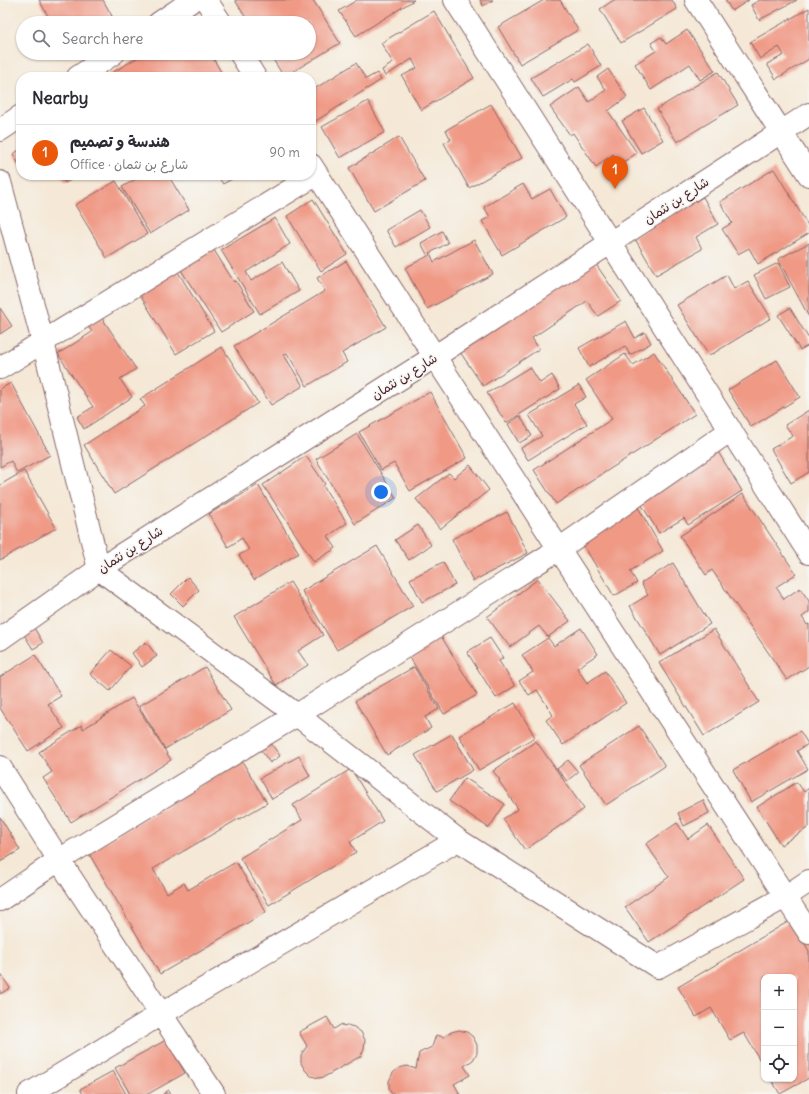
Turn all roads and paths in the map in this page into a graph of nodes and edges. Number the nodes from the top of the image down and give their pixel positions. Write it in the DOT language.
graph roads {
  1 [pos="193,0"];
  2 [pos="206,0"];
  3 [pos="456,0"];
  4 [pos="696,0"];
  5 [pos="169,16"];
  6 [pos="216,16"];
  7 [pos="104,60"];
  8 [pos="244,60"];
  9 [pos="86,72"];
  10 [pos="252,72"];
  11 [pos="809,114"];
  12 [pos="16,119"];
  13 [pos="0,130"];
  14 [pos="781,132"];
  15 [pos="316,173"];
  16 [pos="809,175"];
  17 [pos="298,180"];
  18 [pos="0,182"];
  19 [pos="610,242"];
  20 [pos="43,342"];
  21 [pos="434,356"];
  22 [pos="0,368"];
  23 [pos="731,430"];
  24 [pos="559,549"];
  25 [pos="809,553"];
  26 [pos="99,569"];
  27 [pos="0,639"];
  28 [pos="297,715"];
  29 [pos="0,767"];
  30 [pos="458,840"];
  31 [pos="59,860"];
  32 [pos="809,881"];
  33 [pos="784,897"];
  34 [pos="0,900"];
  35 [pos="809,933"];
  36 [pos="161,1014"];
  37 [pos="29,1094"];
  38 [pos="214,1094"];
  1 -- 5 [label="street"];
  2 -- 6 [label="street"];
  3 -- 19 [label="street"];
  4 -- 14 [label="street"];
  7 -- 9 [label="street"];
  8 -- 10 [label="street"];
  11 -- 14 [label="street, شارع بن نثمان"];
  12 -- 13 [label="street"];
  14 -- 16 [label="street"];
  14 -- 19 [label="street, شارع بن نثمان"];
  15 -- 21 [label="street"];
  17 -- 20 [label="street"];
  18 -- 20 [label="street"];
  19 -- 21 [label="street, شارع بن نثمان"];
  19 -- 23 [label="street"];
  20 -- 22 [label="street"];
  20 -- 26 [label="street"];
  21 -- 24 [label="street"];
  21 -- 26 [label="street, شارع بن نثمان"];
  23 -- 24 [label="street"];
  23 -- 25 [label="street"];
  24 -- 28 [label="street"];
  24 -- 33 [label="street"];
  26 -- 27 [label="street, شارع بن نثمان"];
  26 -- 28 [label="street"];
  28 -- 30 [label="street"];
  28 -- 31 [label="street"];
  29 -- 31 [label="street"];
  30 -- 33 [label="street"];
  30 -- 36 [label="street"];
  31 -- 34 [label="street"];
  31 -- 36 [label="street"];
  32 -- 33 [label="street"];
  33 -- 35 [label="street"];
  36 -- 37 [label="street"];
  36 -- 38 [label="street"];
}
